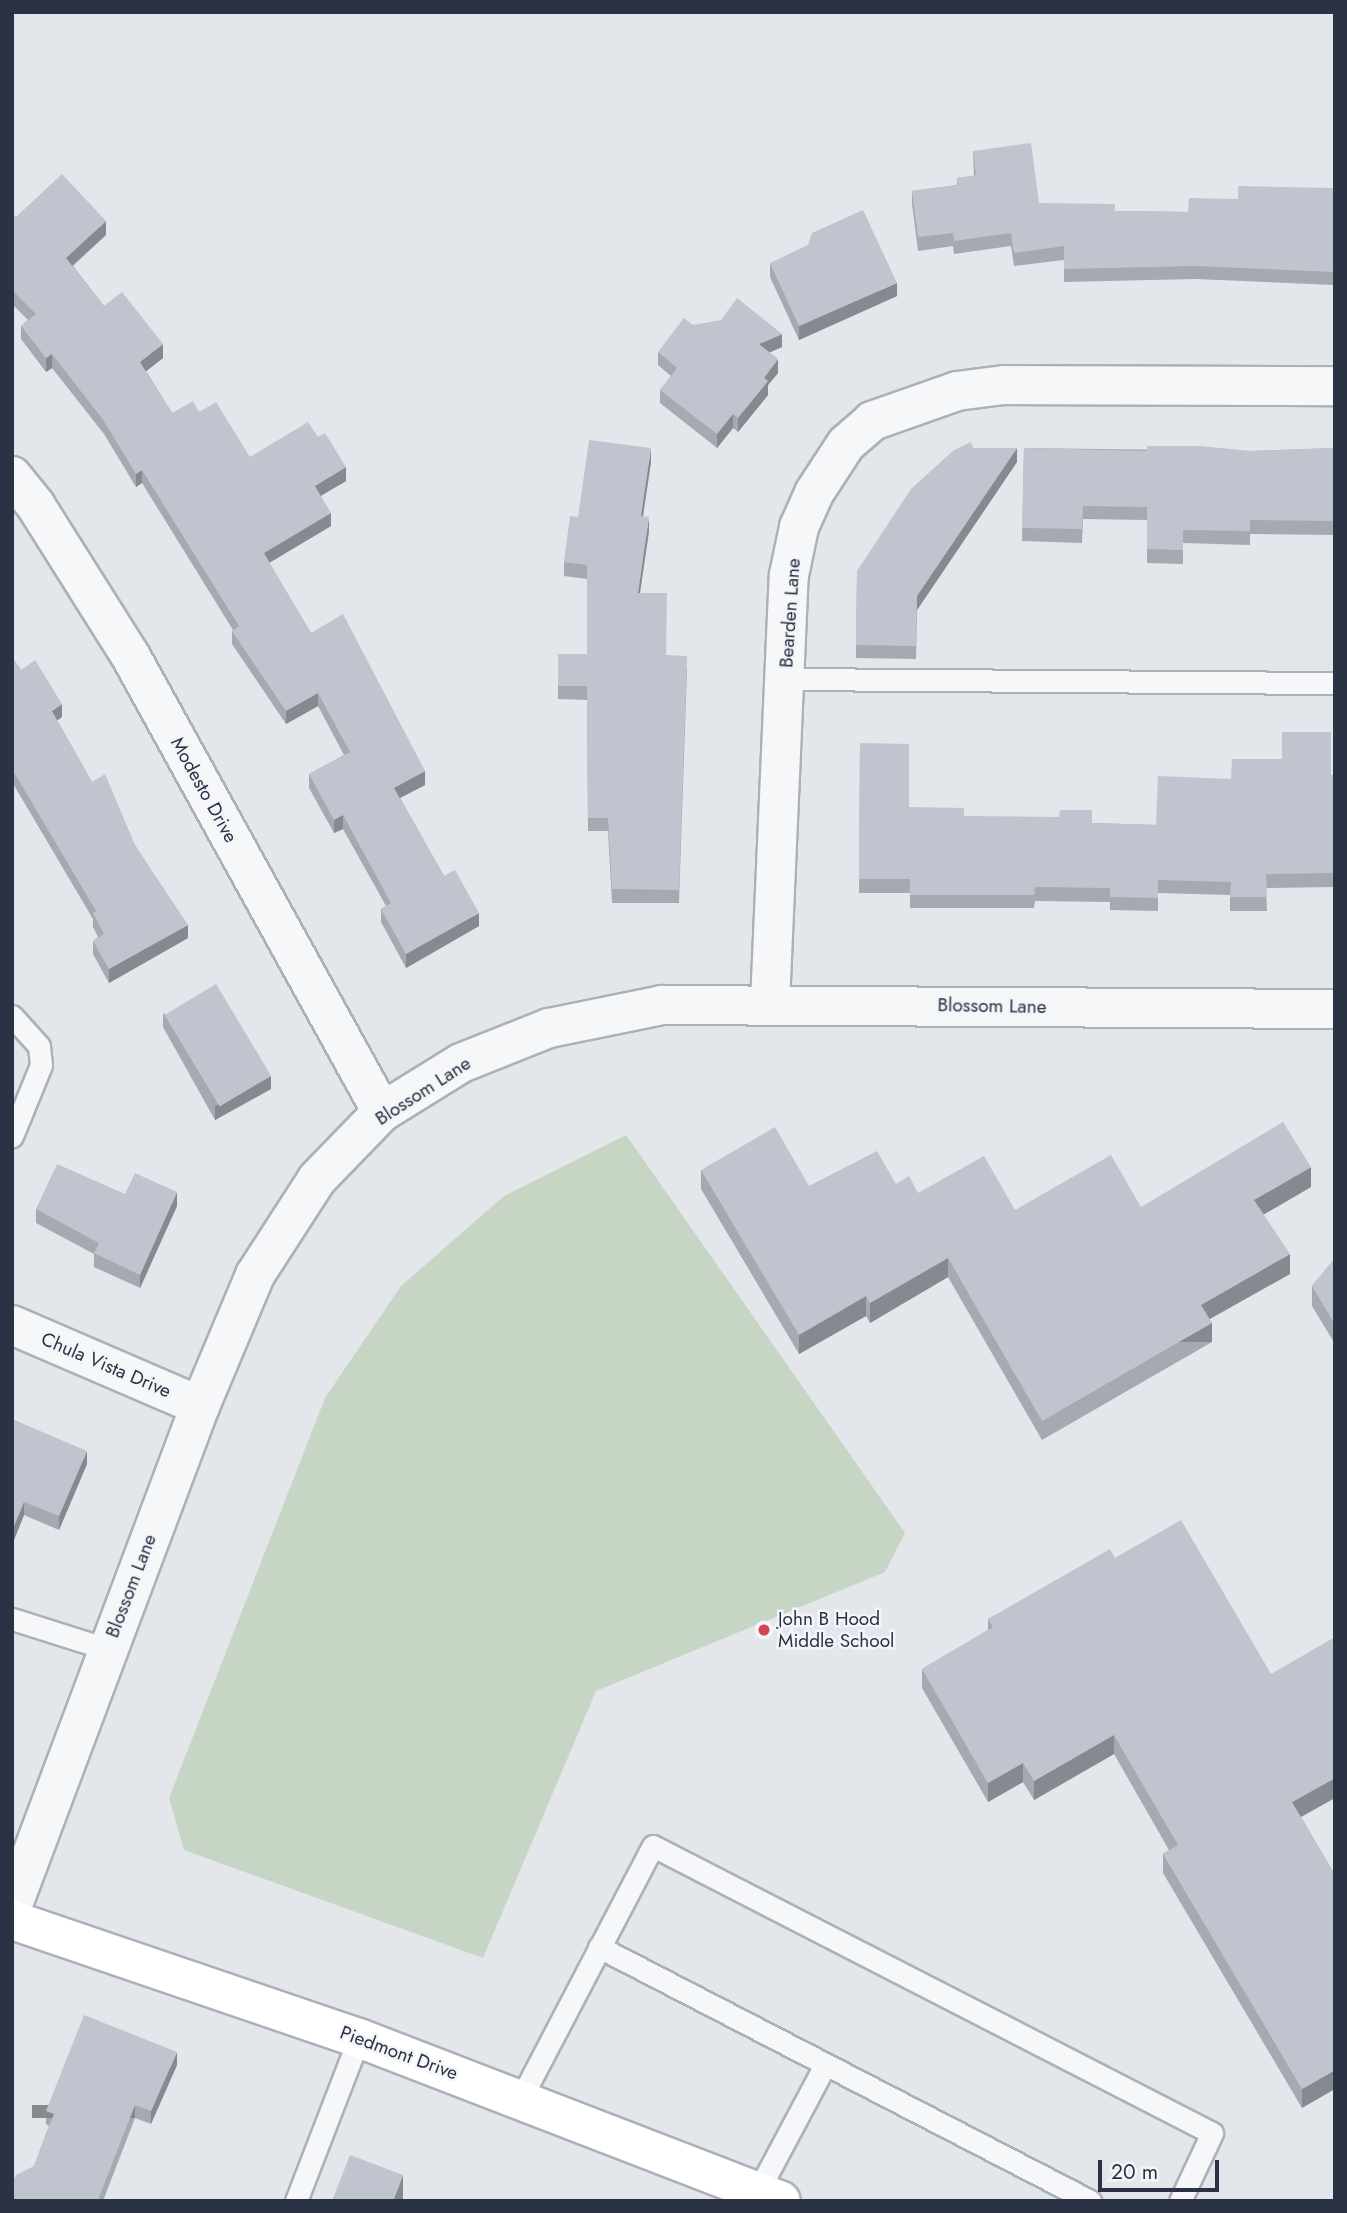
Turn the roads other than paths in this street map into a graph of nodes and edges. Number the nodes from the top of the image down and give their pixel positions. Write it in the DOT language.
graph roads {
  1 [pos="1335,386"];
  2 [pos="12,476"];
  3 [pos="786,679"];
  4 [pos="1335,683"];
  5 [pos="770,1004"];
  6 [pos="1335,1009"];
  7 [pos="12,1016"];
  8 [pos="382,1112"];
  9 [pos="12,1136"];
  10 [pos="12,1325"];
  11 [pos="200,1406"];
  12 [pos="12,1619"];
  13 [pos="107,1649"];
  14 [pos="12,1907"];
  15 [pos="12,1920"];
  16 [pos="599,1947"];
  17 [pos="359,2038"];
  18 [pos="825,2066"];
  19 [pos="520,2098"];
  20 [pos="769,2196"];
  21 [pos="296,2201"];
  22 [pos="1090,2201"];
  23 [pos="1180,2201"];
  1 -- 3 [label="street, Bearden Lane"];
  2 -- 8 [label="street, Modesto Drive"];
  3 -- 4 [label="lane"];
  3 -- 5 [label="street, Bearden Lane"];
  5 -- 6 [label="street, Blossom Lane"];
  5 -- 8 [label="street, Blossom Lane"];
  7 -- 9 [label="lane"];
  8 -- 11 [label="street, Blossom Lane"];
  10 -- 11 [label="street, Chula Vista Drive"];
  11 -- 13 [label="street, Blossom Lane"];
  12 -- 13 [label="lane"];
  13 -- 14 [label="street, Blossom Lane"];
  15 -- 17 [label="street, Piedmont Drive"];
  16 -- 18 [label="lane"];
  16 -- 19 [label="lane"];
  16 -- 23 [label="lane"];
  17 -- 19 [label="street, Piedmont Drive"];
  17 -- 21 [label="lane"];
  18 -- 20 [label="lane"];
  18 -- 22 [label="lane"];
  19 -- 20 [label="street, Piedmont Drive"];
}
